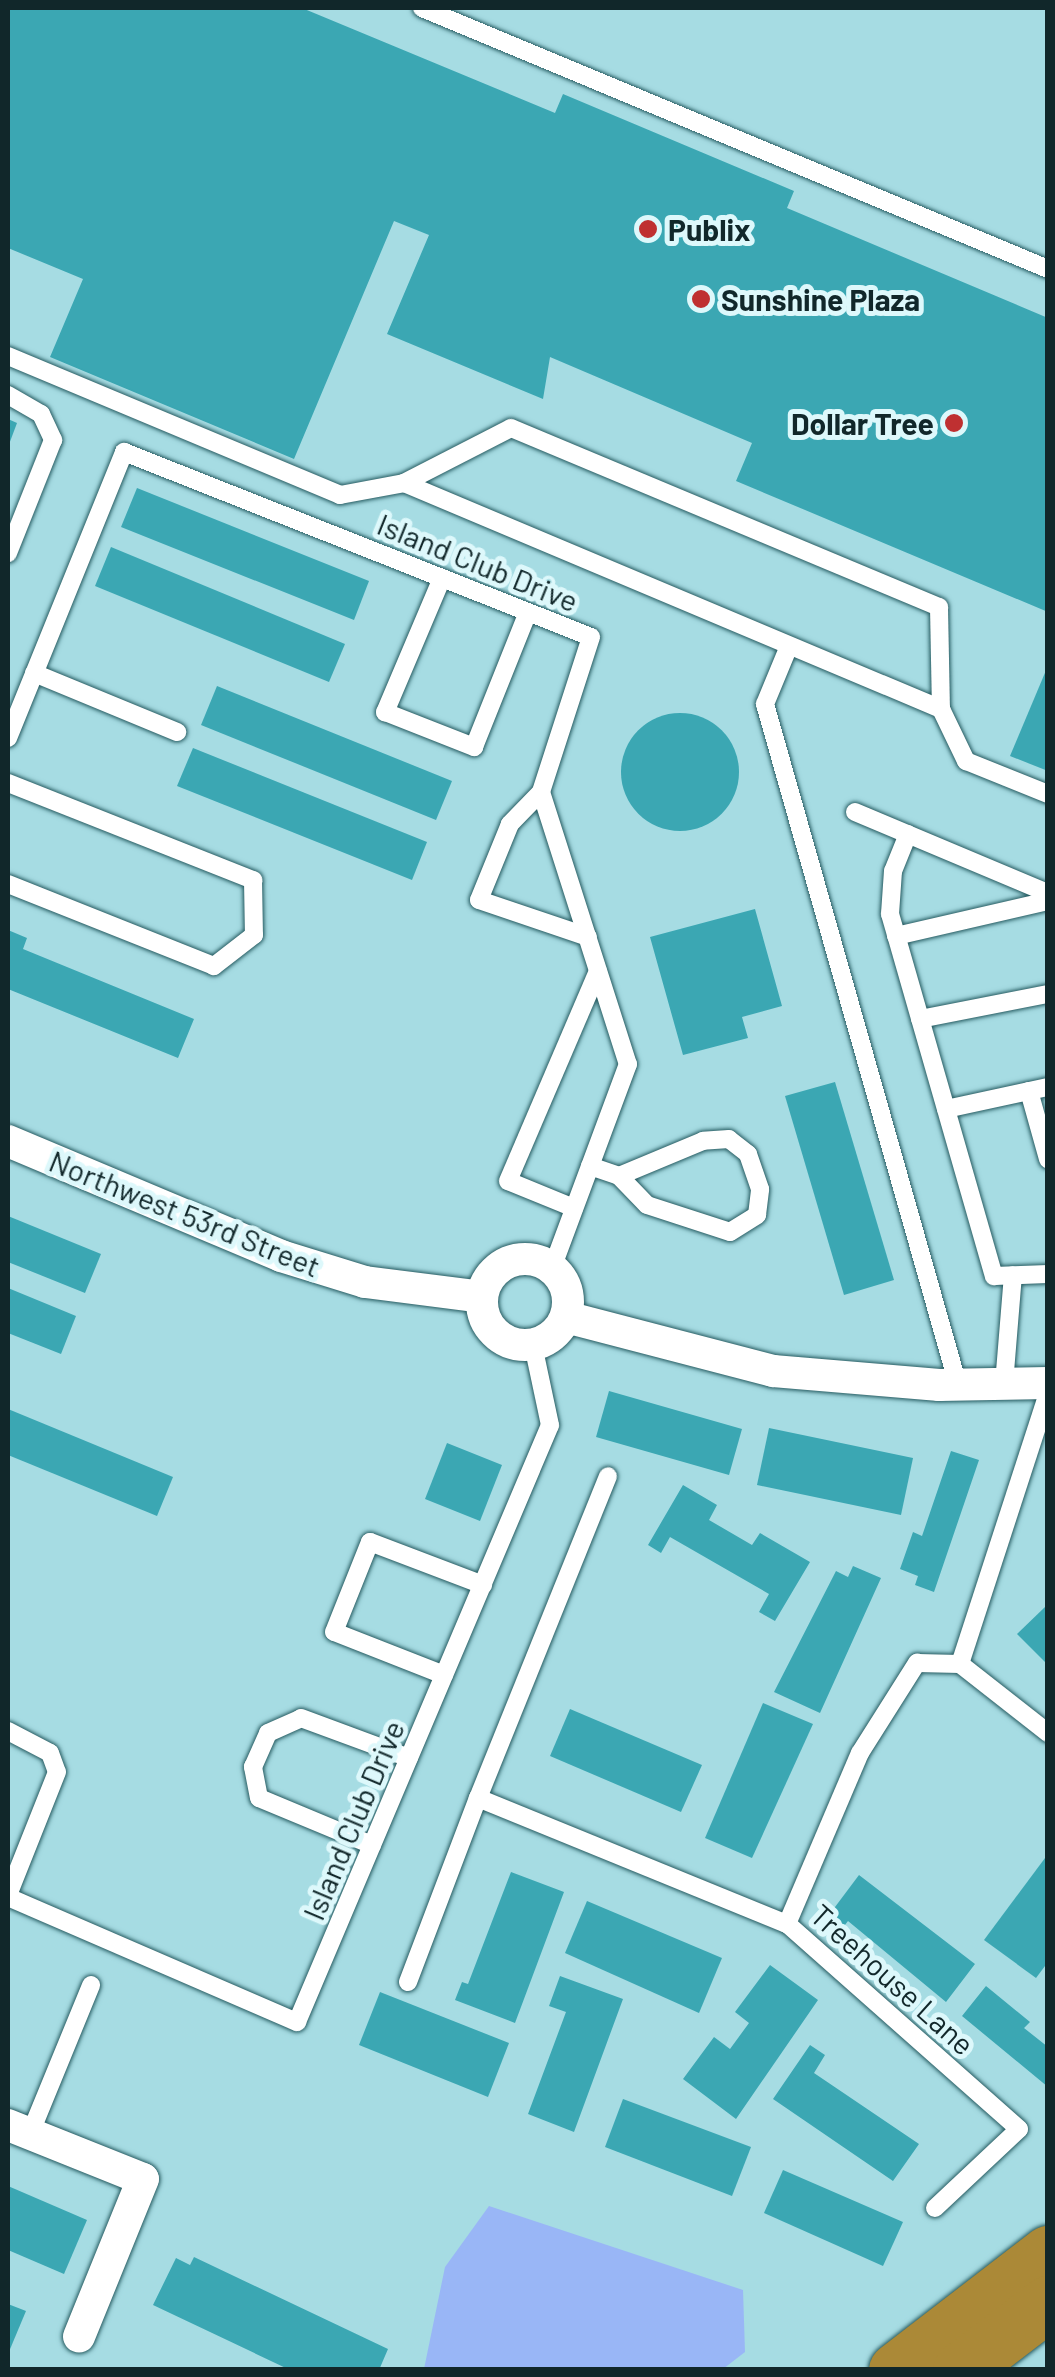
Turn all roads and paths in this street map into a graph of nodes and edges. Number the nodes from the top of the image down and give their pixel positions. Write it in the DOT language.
graph roads {
  1 [pos="422,8"];
  2 [pos="453,13"];
  3 [pos="1048,269"];
  4 [pos="8,356"];
  5 [pos="8,395"];
  6 [pos="404,483"];
  7 [pos="8,553"];
  8 [pos="442,578"];
  9 [pos="528,612"];
  10 [pos="789,646"];
  11 [pos="34,673"];
  12 [pos="941,709"];
  13 [pos="177,732"];
  14 [pos="8,738"];
  15 [pos="8,783"];
  16 [pos="541,792"];
  17 [pos="1048,794"];
  18 [pos="855,812"];
  19 [pos="908,834"];
  20 [pos="8,884"];
  21 [pos="1048,897"];
  22 [pos="896,936"];
  23 [pos="588,937"];
  24 [pos="598,971"];
  25 [pos="1048,994"];
  26 [pos="920,1019"];
  27 [pos="1038,1089"];
  28 [pos="946,1109"];
  29 [pos="8,1141"];
  30 [pos="1048,1159"];
  31 [pos="590,1166"];
  32 [pos="619,1176"];
  33 [pos="574,1208"];
  34 [pos="552,1268"];
  35 [pos="1048,1274"];
  36 [pos="1012,1275"];
  37 [pos="482,1297"];
  38 [pos="566,1317"];
  39 [pos="533,1345"];
  40 [pos="1048,1383"];
  41 [pos="1004,1384"];
  42 [pos="958,1385"];
  43 [pos="1048,1393"];
  44 [pos="608,1476"];
  45 [pos="482,1585"];
  46 [pos="960,1664"];
  47 [pos="444,1675"];
  48 [pos="8,1731"];
  49 [pos="1048,1734"];
  50 [pos="409,1758"];
  51 [pos="478,1798"];
  52 [pos="372,1845"];
  53 [pos="8,1896"];
  54 [pos="786,1924"];
  55 [pos="408,1982"];
  56 [pos="91,1985"];
  57 [pos="19,2130"];
  58 [pos="935,2208"];
  59 [pos="1048,2253"];
  60 [pos="1048,2303"];
  61 [pos="78,2337"];
  62 [pos="896,2370"];
  63 [pos="960,2370"];
  1 -- 2 [label="lane"];
  2 -- 3 [label="lane"];
  4 -- 6 [label="lane"];
  5 -- 7 [label="lane"];
  6 -- 10 [label="lane"];
  6 -- 12 [label="lane"];
  8 -- 9 [label="lane, Island Club Drive"];
  8 -- 9 [label="lane"];
  8 -- 11 [label="lane, Island Club Drive"];
  9 -- 16 [label="lane, Island Club Drive"];
  10 -- 12 [label="lane"];
  10 -- 42 [label="lane"];
  11 -- 13 [label="lane"];
  11 -- 14 [label="lane, Island Club Drive"];
  12 -- 17 [label="lane"];
  15 -- 20 [label="lane"];
  16 -- 23 [label="lane"];
  16 -- 23 [label="lane"];
  18 -- 19 [label="lane"];
  19 -- 21 [label="lane"];
  19 -- 22 [label="lane"];
  21 -- 22 [label="lane"];
  22 -- 26 [label="lane"];
  23 -- 24 [label="lane"];
  24 -- 31 [label="lane"];
  24 -- 33 [label="lane"];
  25 -- 26 [label="lane"];
  26 -- 28 [label="lane"];
  27 -- 28 [label="lane"];
  27 -- 30 [label="lane"];
  28 -- 36 [label="lane"];
  29 -- 37 [label="street, Northwest 53rd Street"];
  31 -- 32 [label="lane"];
  31 -- 33 [label="lane"];
  32 -- 32 [label="lane"];
  33 -- 34 [label="lane"];
  34 -- 37 [label="street"];
  34 -- 38 [label="street"];
  35 -- 36 [label="lane"];
  36 -- 41 [label="lane"];
  37 -- 39 [label="street"];
  38 -- 39 [label="street"];
  38 -- 42 [label="street"];
  39 -- 45 [label="lane, Island Club Drive"];
  40 -- 41 [label="street"];
  41 -- 42 [label="street"];
  43 -- 46 [label="lane"];
  44 -- 51 [label="lane"];
  45 -- 47 [label="lane, Island Club Drive"];
  45 -- 47 [label="lane"];
  46 -- 49 [label="lane"];
  46 -- 54 [label="lane, Treehouse Lane"];
  47 -- 50 [label="lane, Island Club Drive"];
  48 -- 53 [label="lane"];
  50 -- 52 [label="lane, Island Club Drive"];
  50 -- 52 [label="lane"];
  51 -- 54 [label="lane"];
  51 -- 55 [label="lane"];
  52 -- 53 [label="lane, Island Club Drive"];
  54 -- 58 [label="lane, Treehouse Lane"];
  56 -- 57 [label="lane"];
  57 -- 61 [label="street"];
  59 -- 62 [label="highway"];
  60 -- 63 [label="highway"];
}
